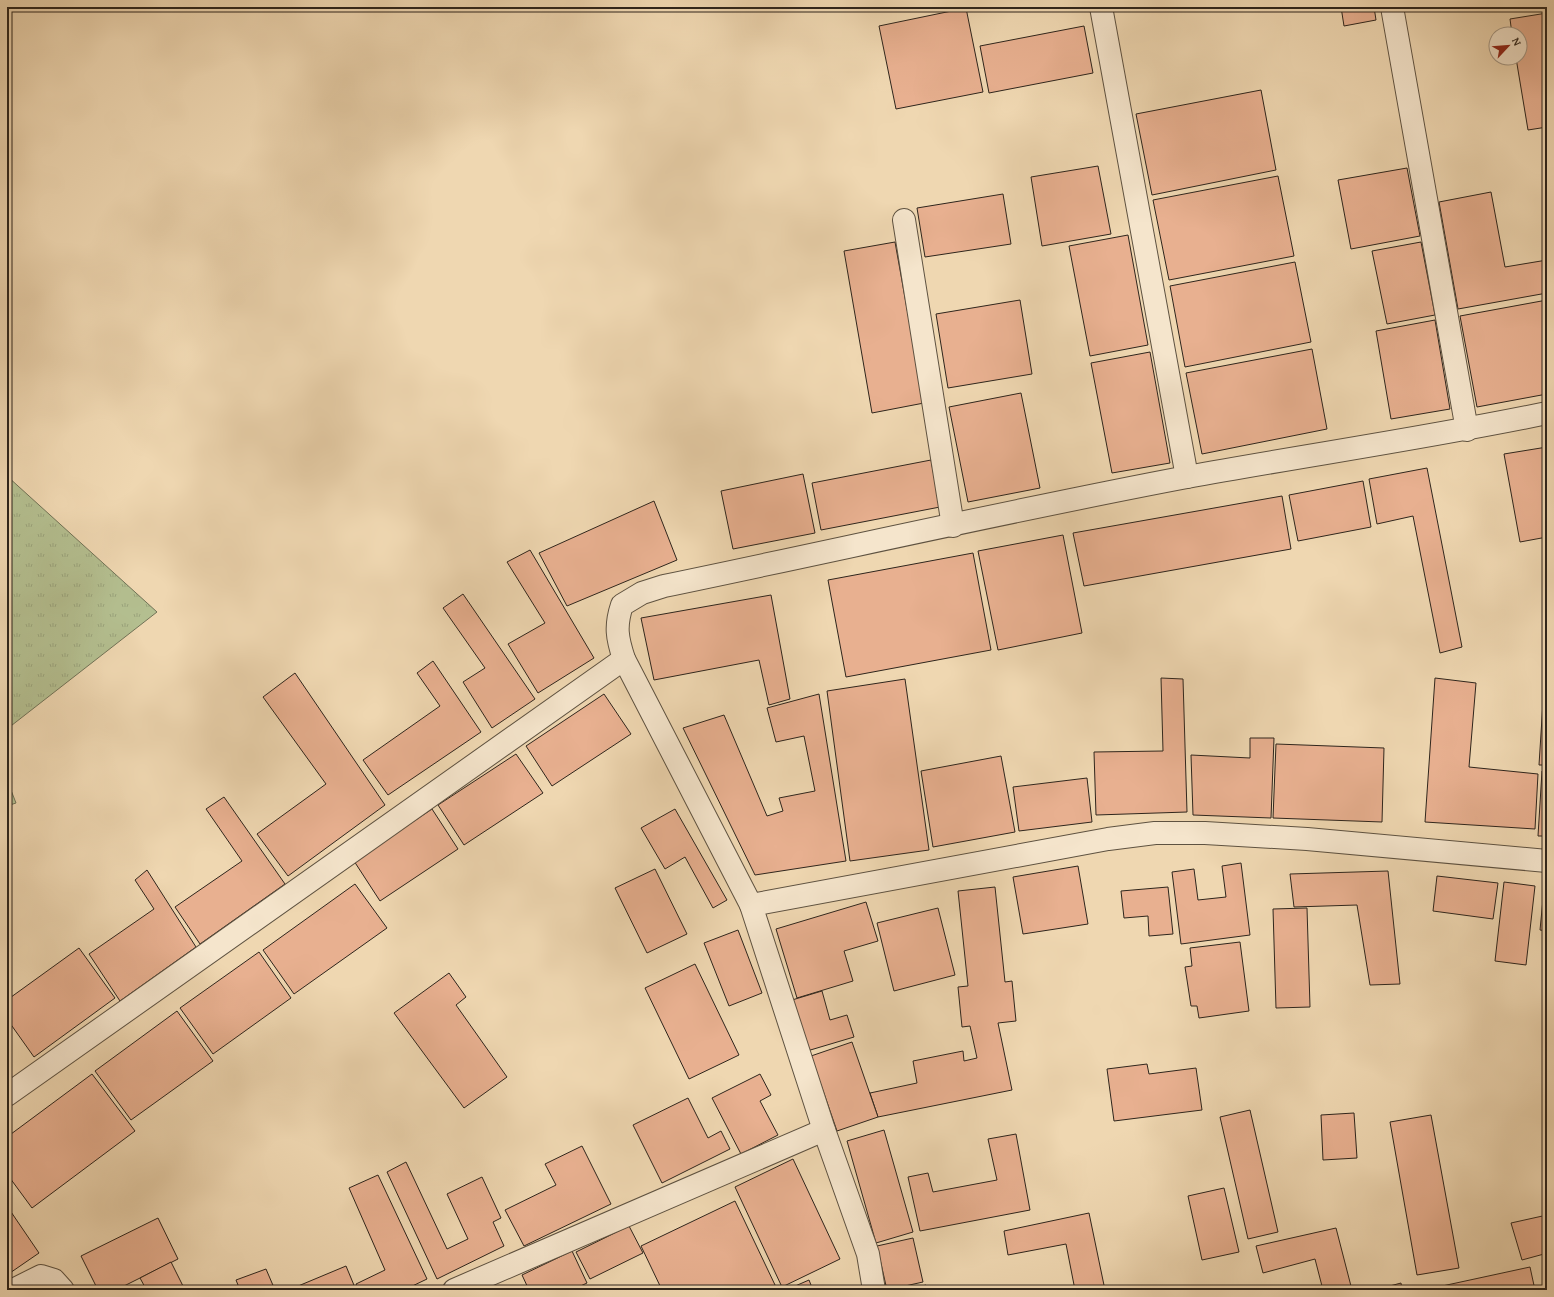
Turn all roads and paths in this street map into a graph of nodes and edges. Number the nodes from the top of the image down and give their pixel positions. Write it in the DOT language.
graph roads {
  1 [pos="1100,7"];
  2 [pos="1392,7"];
  3 [pos="904,220"];
  4 [pos="1547,413"];
  5 [pos="1467,430"];
  6 [pos="1187,477"];
  7 [pos="953,526"];
  8 [pos="624,659"];
  9 [pos="1547,861"];
  10 [pos="751,905"];
  11 [pos="7,1095"];
  12 [pos="824,1130"];
  13 [pos="14,1290"];
  14 [pos="63,1290"];
  15 [pos="454,1290"];
  16 [pos="874,1290"];
  1 -- 6 [label="street"];
  2 -- 5 [label="street"];
  3 -- 7 [label="street"];
  4 -- 5 [label="street"];
  5 -- 6 [label="street"];
  6 -- 7 [label="street"];
  7 -- 8 [label="street"];
  8 -- 10 [label="street"];
  8 -- 11 [label="street"];
  9 -- 10 [label="street"];
  10 -- 12 [label="street"];
  12 -- 15 [label="street"];
  12 -- 16 [label="street"];
  13 -- 14 [label="street"];
}
